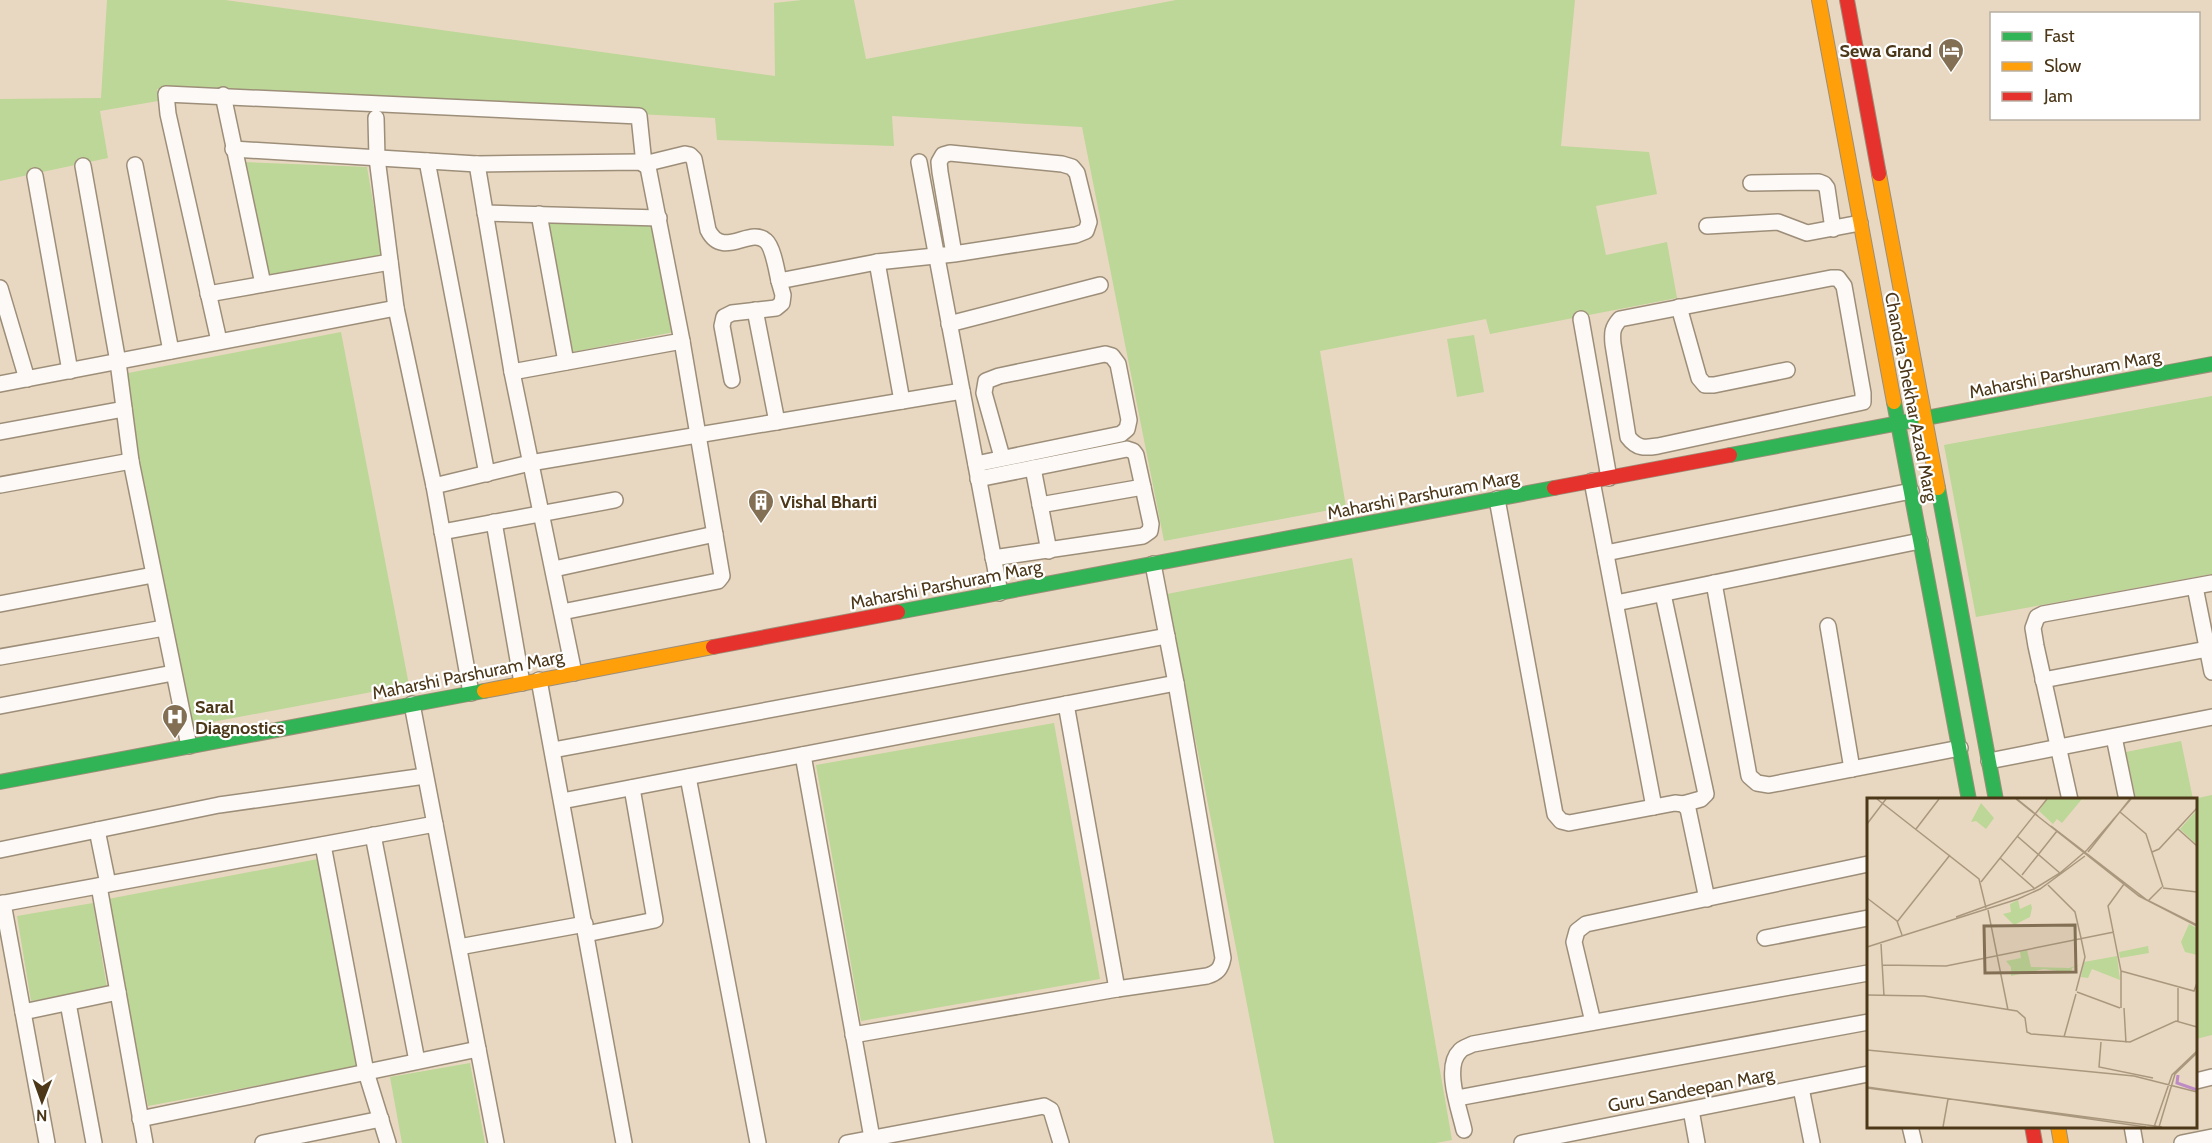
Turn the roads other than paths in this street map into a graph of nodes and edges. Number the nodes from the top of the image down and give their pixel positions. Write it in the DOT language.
graph roads {
  1 [pos="1819,0"];
  2 [pos="1847,0"];
  3 [pos="223,95"];
  4 [pos="376,118"];
  5 [pos="233,149"];
  6 [pos="377,158"];
  7 [pos="427,161"];
  8 [pos="919,162"];
  9 [pos="477,164"];
  10 [pos="644,164"];
  11 [pos="135,165"];
  12 [pos="83,166"];
  13 [pos="35,176"];
  14 [pos="1751,183"];
  15 [pos="485,213"];
  16 [pos="539,214"];
  17 [pos="659,218"];
  18 [pos="1860,223"];
  19 [pos="1707,226"];
  20 [pos="1833,229"];
  21 [pos="954,254"];
  22 [pos="936,256"];
  23 [pos="390,262"];
  24 [pos="877,262"];
  25 [pos="1870,276"];
  26 [pos="779,281"];
  27 [pos="1842,281"];
  28 [pos="263,285"];
  29 [pos="1100,285"];
  30 [pos="0,288"];
  31 [pos="208,294"];
  32 [pos="1679,307"];
  33 [pos="396,308"];
  34 [pos="755,310"];
  35 [pos="1581,319"];
  36 [pos="949,324"];
  37 [pos="6,329"];
  38 [pos="219,341"];
  39 [pos="682,341"];
  40 [pos="171,351"];
  41 [pos="118,362"];
  42 [pos="566,362"];
  43 [pos="2212,364"];
  44 [pos="1787,370"];
  45 [pos="70,371"];
  46 [pos="512,372"];
  47 [pos="27,379"];
  48 [pos="732,380"];
  49 [pos="0,384"];
  50 [pos="962,391"];
  51 [pos="902,401"];
  52 [pos="124,408"];
  53 [pos="1925,418"];
  54 [pos="777,422"];
  55 [pos="1898,423"];
  56 [pos="0,432"];
  57 [pos="698,436"];
  58 [pos="1002,457"];
  59 [pos="130,461"];
  60 [pos="530,463"];
  61 [pos="1033,468"];
  62 [pos="977,471"];
  63 [pos="487,474"];
  64 [pos="1609,478"];
  65 [pos="1592,481"];
  66 [pos="0,485"];
  67 [pos="435,486"];
  68 [pos="1143,487"];
  69 [pos="1911,491"];
  70 [pos="1497,499"];
  71 [pos="615,500"];
  72 [pos="1040,505"];
  73 [pos="541,513"];
  74 [pos="494,522"];
  75 [pos="442,532"];
  76 [pos="715,534"];
  77 [pos="1920,541"];
  78 [pos="1049,551"];
  79 [pos="1606,553"];
  80 [pos="993,558"];
  81 [pos="1153,564"];
  82 [pos="554,569"];
  83 [pos="153,575"];
  84 [pos="1714,583"];
  85 [pos="2212,584"];
  86 [pos="2195,587"];
  87 [pos="1000,593"];
  88 [pos="1663,594"];
  89 [pos="1616,603"];
  90 [pos="0,604"];
  91 [pos="562,612"];
  92 [pos="1828,626"];
  93 [pos="164,628"];
  94 [pos="1167,636"];
  95 [pos="2210,649"];
  96 [pos="0,657"];
  97 [pos="2212,672"];
  98 [pos="173,673"];
  99 [pos="574,674"];
  100 [pos="539,680"];
  101 [pos="2043,680"];
  102 [pos="522,683"];
  103 [pos="1176,683"];
  104 [pos="471,693"];
  105 [pos="412,704"];
  106 [pos="1066,704"];
  107 [pos="0,706"];
  108 [pos="2212,717"];
  109 [pos="2114,736"];
  110 [pos="1986,743"];
  111 [pos="189,746"];
  112 [pos="1960,748"];
  113 [pos="2058,748"];
  114 [pos="553,750"];
  115 [pos="803,755"];
  116 [pos="1989,761"];
  117 [pos="1963,765"];
  118 [pos="1852,769"];
  119 [pos="425,776"];
  120 [pos="688,777"];
  121 [pos="0,782"];
  122 [pos="632,788"];
  123 [pos="1969,798"];
  124 [pos="1996,798"];
  125 [pos="2070,798"];
  126 [pos="2127,798"];
  127 [pos="562,801"];
  128 [pos="1683,804"];
  129 [pos="1654,807"];
  130 [pos="435,824"];
  131 [pos="97,830"];
  132 [pos="373,836"];
  133 [pos="323,845"];
  134 [pos="0,849"];
  135 [pos="1867,864"];
  136 [pos="104,885"];
  137 [pos="1707,899"];
  138 [pos="2,904"];
  139 [pos="1867,918"];
  140 [pos="585,929"];
  141 [pos="1765,938"];
  142 [pos="459,947"];
  143 [pos="1867,973"];
  144 [pos="1117,989"];
  145 [pos="118,992"];
  146 [pos="68,1003"];
  147 [pos="23,1012"];
  148 [pos="1593,1022"];
  149 [pos="1867,1022"];
  150 [pos="853,1035"];
  151 [pos="478,1049"];
  152 [pos="417,1061"];
  153 [pos="366,1072"];
  154 [pos="1867,1074"];
  155 [pos="2212,1077"];
  156 [pos="2197,1081"];
  157 [pos="1802,1088"];
  158 [pos="1457,1098"];
  159 [pos="1691,1110"];
  160 [pos="140,1119"];
  161 [pos="381,1119"];
  162 [pos="1910,1128"];
  163 [pos="2032,1128"];
  164 [pos="2058,1128"];
  165 [pos="2132,1128"];
  166 [pos="1464,1130"];
  167 [pos="2212,1137"];
  168 [pos="872,1138"];
  169 [pos="2191,1142"];
  170 [pos="47,1143"];
  171 [pos="94,1143"];
  172 [pos="145,1143"];
  173 [pos="263,1143"];
  174 [pos="388,1143"];
  175 [pos="496,1143"];
  176 [pos="624,1143"];
  177 [pos="758,1143"];
  178 [pos="847,1143"];
  179 [pos="1061,1143"];
  180 [pos="1522,1143"];
  181 [pos="1697,1143"];
  182 [pos="1812,1143"];
  183 [pos="1914,1143"];
  184 [pos="2035,1143"];
  185 [pos="2061,1143"];
  186 [pos="2135,1143"];
  1 -- 18 [label="street, Chandra Shekhar Azad Marg"];
  2 -- 53 [label="street, Chandra Shekhar Azad Marg"];
  3 -- 5 [label="street"];
  3 -- 10 [label="street"];
  3 -- 31 [label="street"];
  4 -- 6 [label="street"];
  5 -- 6 [label="street"];
  5 -- 28 [label="street"];
  6 -- 7 [label="street"];
  6 -- 23 [label="street"];
  7 -- 9 [label="street"];
  7 -- 63 [label="street"];
  8 -- 22 [label="street"];
  9 -- 10 [label="street"];
  9 -- 15 [label="street"];
  10 -- 17 [label="street"];
  10 -- 26 [label="street"];
  11 -- 40 [label="street"];
  12 -- 41 [label="street"];
  13 -- 45 [label="street"];
  14 -- 20 [label="street"];
  15 -- 16 [label="street"];
  15 -- 46 [label="street"];
  16 -- 17 [label="street"];
  16 -- 42 [label="street"];
  17 -- 39 [label="street"];
  18 -- 20 [label="street"];
  18 -- 25 [label="street, Chandra Shekhar Azad Marg"];
  19 -- 20 [label="street"];
  21 -- 21 [label="street"];
  21 -- 22 [label="street"];
  22 -- 24 [label="street"];
  22 -- 36 [label="street"];
  23 -- 28 [label="street"];
  23 -- 33 [label="street"];
  24 -- 26 [label="street"];
  24 -- 51 [label="street"];
  25 -- 27 [label="street"];
  25 -- 55 [label="street, Chandra Shekhar Azad Marg"];
  26 -- 34 [label="street"];
  27 -- 32 [label="street"];
  27 -- 32 [label="street"];
  28 -- 31 [label="street"];
  29 -- 36 [label="street"];
  30 -- 37 [label="street"];
  31 -- 38 [label="street"];
  32 -- 44 [label="street"];
  33 -- 38 [label="street"];
  33 -- 67 [label="street"];
  34 -- 48 [label="street"];
  34 -- 54 [label="street"];
  35 -- 64 [label="street"];
  36 -- 50 [label="street"];
  37 -- 47 [label="street"];
  38 -- 40 [label="street"];
  39 -- 42 [label="street"];
  39 -- 57 [label="street"];
  40 -- 41 [label="street"];
  41 -- 45 [label="street"];
  41 -- 52 [label="street"];
  42 -- 46 [label="street"];
  43 -- 53 [label="street, Maharshi Parshuram Marg"];
  45 -- 47 [label="street"];
  46 -- 60 [label="street"];
  47 -- 49 [label="street"];
  50 -- 51 [label="street"];
  50 -- 62 [label="street"];
  51 -- 54 [label="street"];
  52 -- 56 [label="street"];
  52 -- 59 [label="street"];
  53 -- 55 [label="street, Maharshi Parshuram Marg"];
  53 -- 110 [label="street, Chandra Shekhar Azad Marg"];
  54 -- 57 [label="street"];
  55 -- 64 [label="street, Maharshi Parshuram Marg"];
  55 -- 69 [label="street, Chandra Shekhar Azad Marg"];
  57 -- 60 [label="street"];
  57 -- 76 [label="street"];
  58 -- 58 [label="street"];
  58 -- 62 [label="street"];
  59 -- 66 [label="street"];
  59 -- 83 [label="street"];
  60 -- 63 [label="street"];
  60 -- 73 [label="street"];
  61 -- 62 [label="street"];
  61 -- 68 [label="street"];
  61 -- 72 [label="street"];
  62 -- 80 [label="street"];
  63 -- 67 [label="street"];
  64 -- 65 [label="street, Maharshi Parshuram Marg"];
  65 -- 70 [label="street, Maharshi Parshuram Marg"];
  65 -- 79 [label="street"];
  67 -- 75 [label="street"];
  68 -- 72 [label="street"];
  68 -- 78 [label="street"];
  69 -- 77 [label="street, Chandra Shekhar Azad Marg"];
  69 -- 79 [label="street"];
  70 -- 81 [label="street, Maharshi Parshuram Marg"];
  70 -- 129 [label="street"];
  71 -- 73 [label="street"];
  72 -- 78 [label="street"];
  73 -- 74 [label="street"];
  73 -- 82 [label="street"];
  74 -- 75 [label="street"];
  74 -- 102 [label="street"];
  75 -- 104 [label="street"];
  76 -- 82 [label="street"];
  76 -- 91 [label="street"];
  77 -- 84 [label="street"];
  77 -- 112 [label="street, Chandra Shekhar Azad Marg"];
  78 -- 80 [label="street"];
  79 -- 89 [label="street"];
  80 -- 87 [label="street"];
  81 -- 87 [label="street, Maharshi Parshuram Marg"];
  81 -- 94 [label="street"];
  82 -- 91 [label="street"];
  83 -- 90 [label="street"];
  83 -- 93 [label="street"];
  84 -- 88 [label="street"];
  84 -- 118 [label="street"];
  85 -- 86 [label="street"];
  86 -- 95 [label="street"];
  86 -- 101 [label="street"];
  87 -- 99 [label="street, Maharshi Parshuram Marg"];
  88 -- 89 [label="street"];
  88 -- 128 [label="street"];
  89 -- 129 [label="street"];
  91 -- 99 [label="street"];
  92 -- 118 [label="street"];
  93 -- 96 [label="street"];
  93 -- 98 [label="street"];
  94 -- 103 [label="street"];
  94 -- 114 [label="street"];
  95 -- 97 [label="street"];
  95 -- 101 [label="street"];
  98 -- 107 [label="street"];
  98 -- 111 [label="street"];
  99 -- 100 [label="street, Maharshi Parshuram Marg"];
  100 -- 102 [label="street, Maharshi Parshuram Marg"];
  100 -- 114 [label="street"];
  101 -- 113 [label="street"];
  102 -- 104 [label="street, Maharshi Parshuram Marg"];
  103 -- 106 [label="street"];
  103 -- 144 [label="street"];
  104 -- 105 [label="street, Maharshi Parshuram Marg"];
  105 -- 111 [label="street, Maharshi Parshuram Marg"];
  105 -- 119 [label="street"];
  106 -- 115 [label="street"];
  106 -- 144 [label="street"];
  108 -- 109 [label="street"];
  109 -- 113 [label="street"];
  109 -- 126 [label="street"];
  110 -- 112 [label="street"];
  110 -- 116 [label="street, Chandra Shekhar Azad Marg"];
  111 -- 121 [label="street, Maharshi Parshuram Marg"];
  112 -- 117 [label="street, Chandra Shekhar Azad Marg"];
  112 -- 118 [label="street"];
  113 -- 116 [label="street"];
  113 -- 125 [label="street"];
  114 -- 127 [label="street"];
  115 -- 120 [label="street"];
  115 -- 150 [label="street"];
  116 -- 117 [label="street"];
  116 -- 124 [label="street, Chandra Shekhar Azad Marg"];
  117 -- 123 [label="street, Chandra Shekhar Azad Marg"];
  119 -- 130 [label="street"];
  119 -- 131 [label="street"];
  120 -- 122 [label="street"];
  120 -- 177 [label="street"];
  122 -- 127 [label="street"];
  122 -- 140 [label="street"];
  127 -- 140 [label="street"];
  128 -- 129 [label="street"];
  128 -- 137 [label="street"];
  130 -- 132 [label="street"];
  130 -- 142 [label="street"];
  131 -- 134 [label="street"];
  131 -- 136 [label="street"];
  132 -- 133 [label="street"];
  132 -- 152 [label="street"];
  133 -- 136 [label="street"];
  133 -- 153 [label="street"];
  135 -- 137 [label="street"];
  136 -- 138 [label="street"];
  136 -- 145 [label="street"];
  137 -- 148 [label="street"];
  138 -- 147 [label="street"];
  139 -- 141 [label="street"];
  140 -- 142 [label="street"];
  140 -- 176 [label="street"];
  142 -- 151 [label="street"];
  143 -- 148 [label="street"];
  144 -- 150 [label="street"];
  145 -- 146 [label="street"];
  145 -- 160 [label="street"];
  146 -- 147 [label="street"];
  146 -- 171 [label="street"];
  147 -- 170 [label="street"];
  148 -- 158 [label="street"];
  149 -- 158 [label="street"];
  150 -- 168 [label="street"];
  151 -- 152 [label="street"];
  151 -- 175 [label="street"];
  152 -- 153 [label="street"];
  153 -- 160 [label="street"];
  153 -- 161 [label="street"];
  154 -- 157 [label="street, Guru Sandeepan Marg"];
  155 -- 156 [label="street"];
  157 -- 159 [label="street, Guru Sandeepan Marg"];
  157 -- 182 [label="street"];
  158 -- 166 [label="street"];
  159 -- 180 [label="street, Guru Sandeepan Marg"];
  159 -- 181 [label="street"];
  160 -- 172 [label="street"];
  161 -- 173 [label="street"];
  161 -- 174 [label="street"];
  162 -- 183 [label="street"];
  163 -- 184 [label="street"];
  164 -- 185 [label="street"];
  165 -- 186 [label="street"];
  167 -- 169 [label="street"];
  168 -- 178 [label="street"];
  168 -- 179 [label="street"];
}
